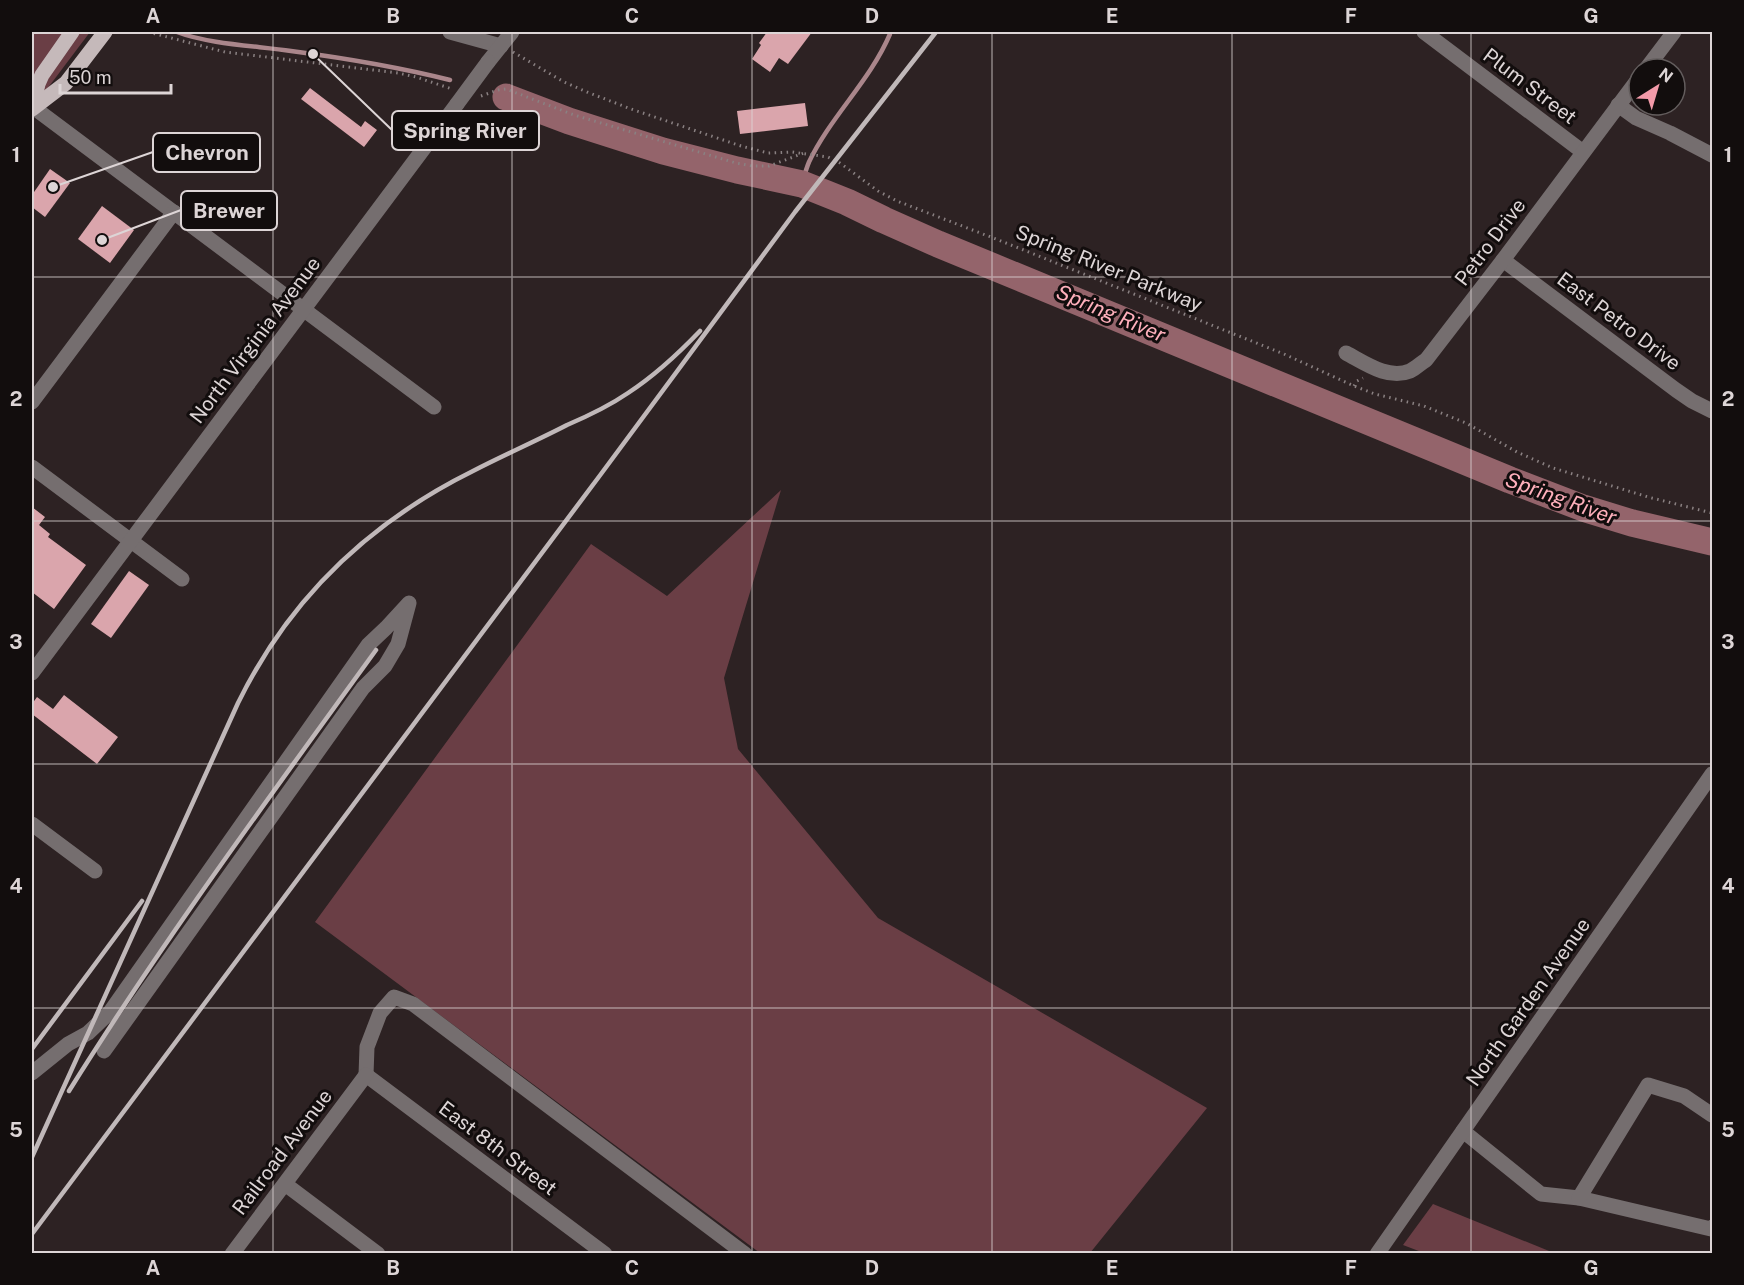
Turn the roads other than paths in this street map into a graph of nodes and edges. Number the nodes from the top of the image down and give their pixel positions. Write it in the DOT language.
graph roads {
  1 [pos="72,32"];
  2 [pos="105,32"];
  3 [pos="450,32"];
  4 [pos="512,32"];
  5 [pos="1424,32"];
  6 [pos="1674,32"];
  7 [pos="501,46"];
  8 [pos="1655,57"];
  9 [pos="1627,93"];
  10 [pos="1618,105"];
  11 [pos="32,108"];
  12 [pos="1583,152"];
  13 [pos="1713,155"];
  14 [pos="174,212"];
  15 [pos="1503,260"];
  16 [pos="304,310"];
  17 [pos="1347,353"];
  18 [pos="32,402"];
  19 [pos="434,407"];
  20 [pos="1713,411"];
  21 [pos="32,467"];
  22 [pos="130,541"];
  23 [pos="182,579"];
  24 [pos="32,673"];
  25 [pos="1713,774"];
  26 [pos="32,824"];
  27 [pos="94,871"];
  28 [pos="104,1051"];
  29 [pos="32,1073"];
  30 [pos="366,1076"];
  31 [pos="1713,1115"];
  32 [pos="1463,1131"];
  33 [pos="285,1184"];
  34 [pos="1579,1198"];
  35 [pos="1713,1227"];
  36 [pos="232,1254"];
  37 [pos="378,1254"];
  38 [pos="605,1254"];
  39 [pos="745,1254"];
  40 [pos="1377,1254"];
  1 -- 11 [label="main road"];
  2 -- 11 [label="main road"];
  3 -- 7 [label="street"];
  4 -- 7 [label="street, North Virginia Avenue"];
  5 -- 12 [label="street, Plum Street"];
  6 -- 8 [label="street"];
  7 -- 16 [label="street, North Virginia Avenue, bridge"];
  9 -- 10 [label="street, Petro Drive"];
  10 -- 12 [label="street, Petro Drive"];
  10 -- 13 [label="street"];
  11 -- 14 [label="street"];
  12 -- 15 [label="street, Petro Drive"];
  14 -- 16 [label="street"];
  14 -- 18 [label="street"];
  15 -- 17 [label="street, Petro Drive"];
  15 -- 20 [label="street, East Petro Drive"];
  16 -- 19 [label="street"];
  16 -- 22 [label="street, North Virginia Avenue"];
  21 -- 22 [label="street"];
  22 -- 23 [label="street"];
  22 -- 24 [label="street, North Virginia Avenue"];
  25 -- 32 [label="street, North Garden Avenue"];
  26 -- 27 [label="street"];
  28 -- 29 [label="street"];
  30 -- 33 [label="street, Railroad Avenue"];
  30 -- 38 [label="street, East 8th Street"];
  30 -- 39 [label="street"];
  31 -- 34 [label="street"];
  32 -- 34 [label="street"];
  32 -- 40 [label="street, North Garden Avenue"];
  33 -- 36 [label="street, Railroad Avenue"];
  33 -- 37 [label="street"];
  34 -- 35 [label="street"];
}
